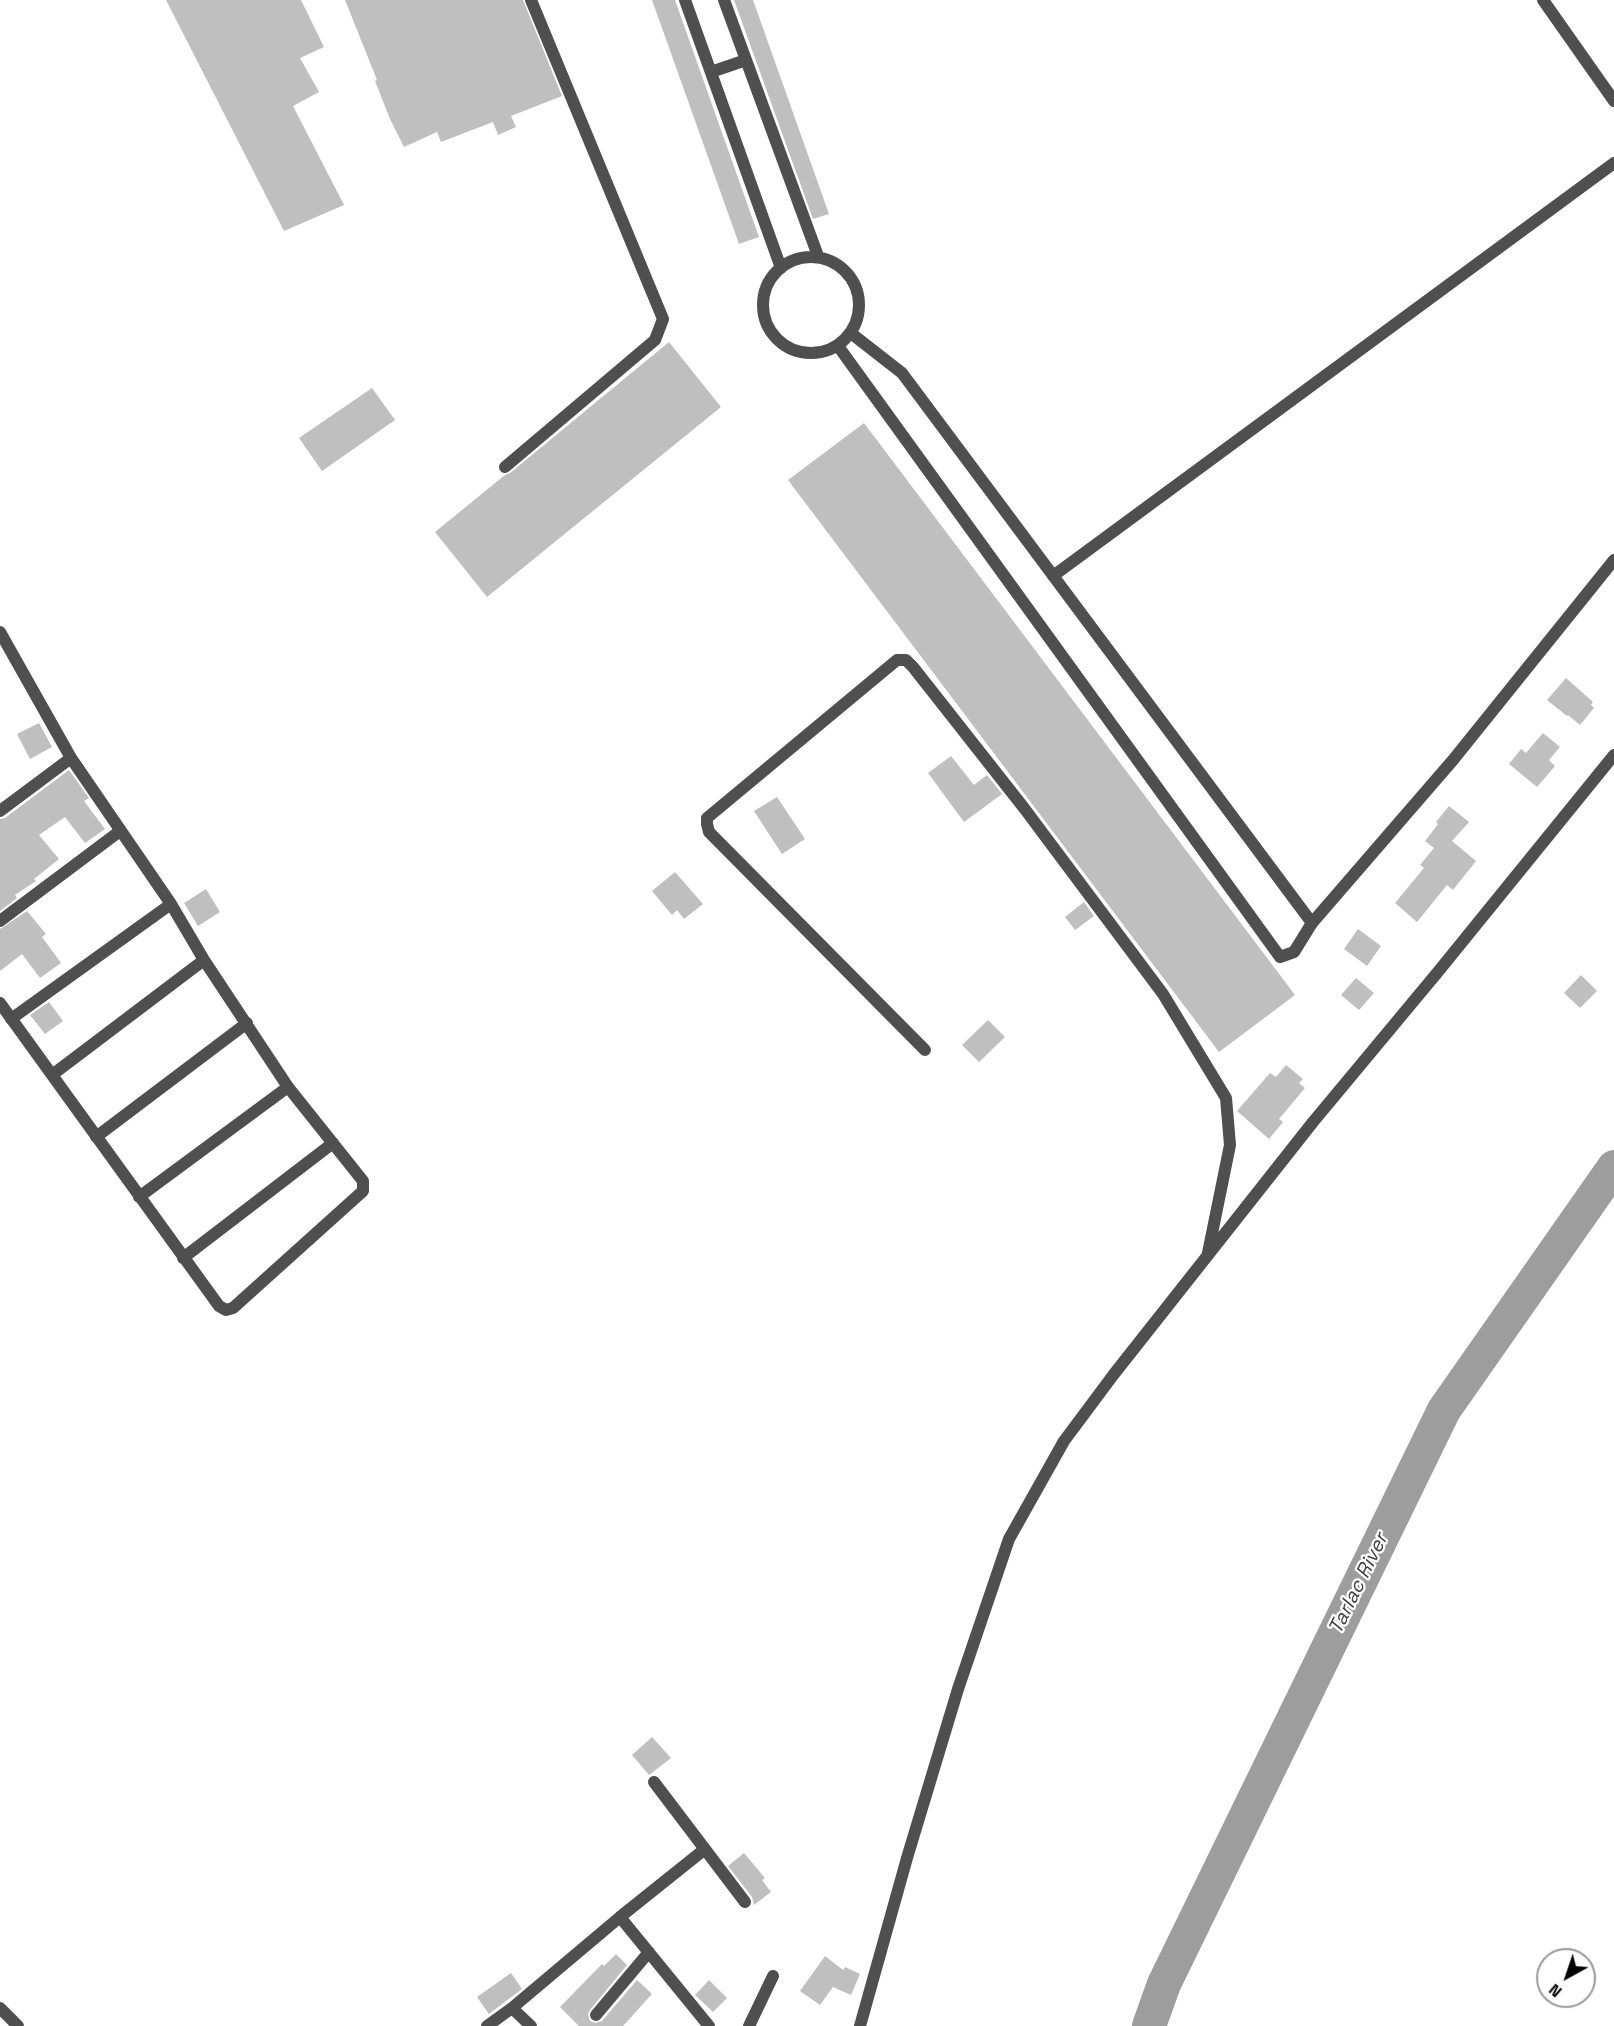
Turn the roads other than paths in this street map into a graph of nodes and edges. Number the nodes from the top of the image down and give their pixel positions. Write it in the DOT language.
graph roads {
  1 [pos="531,0"];
  2 [pos="685,0"];
  3 [pos="724,0"];
  4 [pos="1543,0"];
  5 [pos="746,60"];
  6 [pos="711,72"];
  7 [pos="1614,101"];
  8 [pos="1614,163"];
  9 [pos="818,256"];
  10 [pos="781,268"];
  11 [pos="852,334"];
  12 [pos="838,346"];
  13 [pos="505,467"];
  14 [pos="1614,560"];
  15 [pos="1053,576"];
  16 [pos="0,632"];
  17 [pos="1614,755"];
  18 [pos="71,758"];
  19 [pos="0,810"];
  20 [pos="120,831"];
  21 [pos="171,903"];
  22 [pos="0,921"];
  23 [pos="1312,923"];
  24 [pos="204,960"];
  25 [pos="0,1003"];
  26 [pos="11,1019"];
  27 [pos="246,1023"];
  28 [pos="925,1050"];
  29 [pos="52,1076"];
  30 [pos="288,1087"];
  31 [pos="96,1137"];
  32 [pos="333,1143"];
  33 [pos="139,1197"];
  34 [pos="1208,1257"];
  35 [pos="183,1258"];
  36 [pos="654,1782"];
  37 [pos="705,1849"];
  38 [pos="745,1902"];
  39 [pos="620,1917"];
  40 [pos="649,1952"];
  41 [pos="773,1976"];
  42 [pos="0,2008"];
  43 [pos="512,2008"];
  44 [pos="596,2015"];
  45 [pos="18,2026"];
  46 [pos="487,2026"];
  47 [pos="531,2026"];
  48 [pos="709,2026"];
  49 [pos="749,2026"];
  50 [pos="860,2026"];
  1 -- 13 [label="street"];
  2 -- 6 [label="street"];
  3 -- 5 [label="street"];
  4 -- 7 [label="street"];
  5 -- 6 [label="street"];
  5 -- 9 [label="street"];
  6 -- 10 [label="street"];
  8 -- 15 [label="street"];
  9 -- 10 [label="street"];
  9 -- 11 [label="street"];
  10 -- 12 [label="street"];
  11 -- 12 [label="street"];
  11 -- 15 [label="street"];
  12 -- 23 [label="street"];
  14 -- 23 [label="street"];
  15 -- 23 [label="street"];
  16 -- 18 [label="street"];
  17 -- 34 [label="street"];
  18 -- 19 [label="street"];
  18 -- 20 [label="street"];
  20 -- 21 [label="street"];
  20 -- 22 [label="street"];
  21 -- 24 [label="street"];
  21 -- 26 [label="street"];
  24 -- 27 [label="street"];
  24 -- 29 [label="street"];
  25 -- 26 [label="street"];
  26 -- 29 [label="street"];
  27 -- 30 [label="street"];
  27 -- 31 [label="street"];
  28 -- 34 [label="street"];
  29 -- 31 [label="street"];
  30 -- 32 [label="street"];
  30 -- 33 [label="street"];
  31 -- 33 [label="street"];
  32 -- 35 [label="street"];
  32 -- 35 [label="street"];
  33 -- 35 [label="street"];
  34 -- 50 [label="street"];
  36 -- 37 [label="street"];
  37 -- 38 [label="street"];
  37 -- 39 [label="street"];
  39 -- 40 [label="street"];
  39 -- 43 [label="street"];
  40 -- 44 [label="street"];
  40 -- 48 [label="street"];
  41 -- 49 [label="street"];
  42 -- 45 [label="street"];
  43 -- 46 [label="street"];
  43 -- 47 [label="street"];
}
